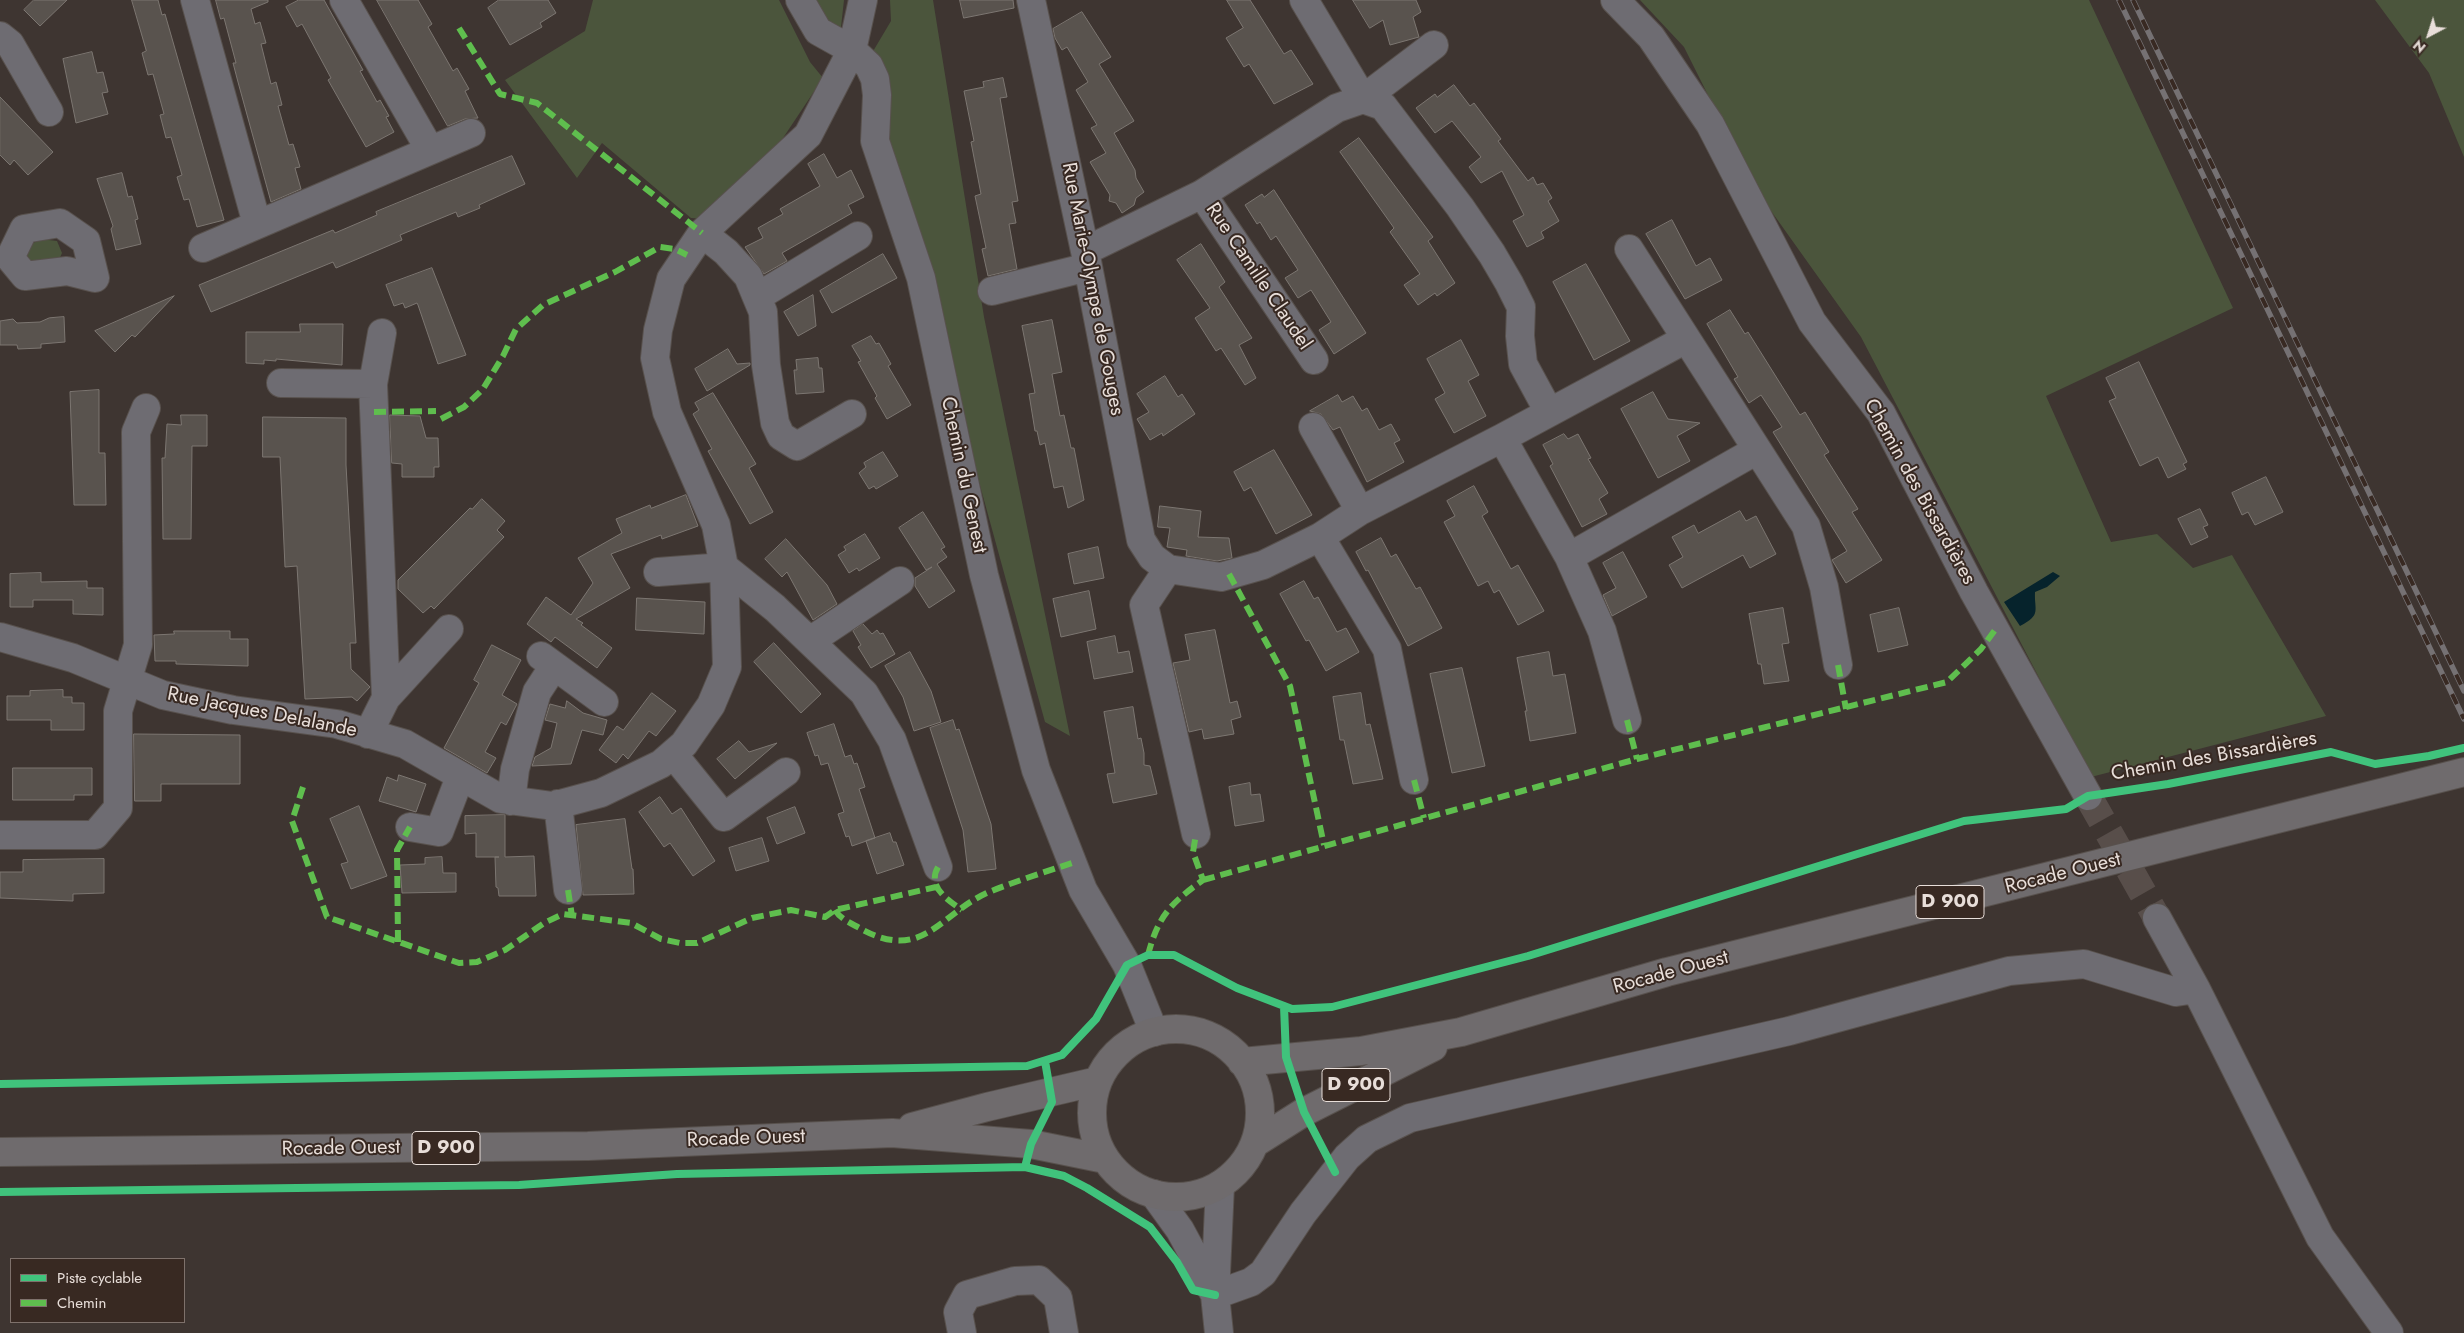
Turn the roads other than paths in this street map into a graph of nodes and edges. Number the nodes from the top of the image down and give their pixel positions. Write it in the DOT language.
graph roads {
  1 [pos="195,0"];
  2 [pos="344,0"];
  3 [pos="800,0"];
  4 [pos="863,0"];
  5 [pos="1031,0"];
  6 [pos="1304,0"];
  7 [pos="1615,0"];
  8 [pos="0,36"];
  9 [pos="1434,45"];
  10 [pos="852,50"];
  11 [pos="1363,98"];
  12 [pos="49,112"];
  13 [pos="471,133"];
  14 [pos="430,150"];
  15 [pos="1202,194"];
  16 [pos="256,224"];
  17 [pos="702,233"];
  18 [pos="858,236"];
  19 [pos="203,248"];
  20 [pos="1629,249"];
  21 [pos="1086,259"];
  22 [pos="992,291"];
  23 [pos="757,297"];
  24 [pos="382,333"];
  25 [pos="1686,339"];
  26 [pos="1314,360"];
  27 [pos="281,383"];
  28 [pos="373,384"];
  29 [pos="146,408"];
  30 [pos="1550,412"];
  31 [pos="852,414"];
  32 [pos="1313,427"];
  33 [pos="1502,438"];
  34 [pos="1757,450"];
  35 [pos="1360,511"];
  36 [pos="1320,537"];
  37 [pos="1569,558"];
  38 [pos="724,567"];
  39 [pos="1168,569"];
  40 [pos="658,572"];
  41 [pos="900,581"];
  42 [pos="449,628"];
  43 [pos="0,637"];
  44 [pos="810,642"];
  45 [pos="1838,665"];
  46 [pos="127,681"];
  47 [pos="386,698"];
  48 [pos="604,702"];
  49 [pos="1627,720"];
  50 [pos="368,734"];
  51 [pos="673,754"];
  52 [pos="786,772"];
  53 [pos="2452,776"];
  54 [pos="460,777"];
  55 [pos="1414,780"];
  56 [pos="2088,796"];
  57 [pos="511,801"];
  58 [pos="558,804"];
  59 [pos="410,827"];
  60 [pos="1196,834"];
  61 [pos="0,835"];
  62 [pos="938,867"];
  63 [pos="568,890"];
  64 [pos="2156,918"];
  65 [pos="2196,989"];
  66 [pos="1154,1032"];
  67 [pos="1461,1032"];
  68 [pos="1242,1062"];
  69 [pos="1098,1081"];
  70 [pos="892,1133"];
  71 [pos="1255,1143"];
  72 [pos="0,1152"];
  73 [pos="1106,1159"];
  74 [pos="1220,1185"];
  75 [pos="1154,1194"];
  76 [pos="1215,1294"];
  77 [pos="962,1333"];
  78 [pos="1064,1333"];
  79 [pos="1219,1333"];
  80 [pos="2389,1333"];
  1 -- 16 [label="street"];
  2 -- 14 [label="street"];
  3 -- 10 [label="street, Chemin du Genest"];
  4 -- 10 [label="street, Rue Jacques Delalande"];
  5 -- 21 [label="street, Rue Marie-Olympe de Gouges"];
  6 -- 11 [label="street"];
  7 -- 56 [label="street, Chemin des Bissardières"];
  8 -- 12 [label="street"];
  9 -- 11 [label="street, Rue Camille Claudel"];
  10 -- 17 [label="street, Rue Jacques Delalande"];
  10 -- 66 [label="street, Chemin du Genest"];
  11 -- 15 [label="street, Rue Camille Claudel"];
  11 -- 30 [label="street"];
  13 -- 14 [label="street"];
  14 -- 16 [label="street"];
  15 -- 21 [label="street, Rue Camille Claudel"];
  15 -- 26 [label="street, Rue Camille Claudel"];
  16 -- 19 [label="street"];
  17 -- 23 [label="street"];
  17 -- 38 [label="street, Rue Jacques Delalande"];
  18 -- 23 [label="street"];
  20 -- 25 [label="street"];
  21 -- 22 [label="street, Rue Camille Claudel"];
  21 -- 39 [label="street, Rue Marie-Olympe de Gouges"];
  23 -- 31 [label="street"];
  24 -- 28 [label="street"];
  25 -- 30 [label="street"];
  25 -- 34 [label="street"];
  27 -- 28 [label="street"];
  28 -- 47 [label="street"];
  29 -- 46 [label="street"];
  30 -- 33 [label="street"];
  32 -- 35 [label="street"];
  33 -- 35 [label="street"];
  33 -- 37 [label="street"];
  34 -- 37 [label="street"];
  34 -- 45 [label="street"];
  35 -- 36 [label="street"];
  36 -- 39 [label="street"];
  36 -- 55 [label="street"];
  37 -- 49 [label="street"];
  38 -- 40 [label="street"];
  38 -- 44 [label="street"];
  38 -- 51 [label="street, Rue Jacques Delalande"];
  39 -- 60 [label="street"];
  41 -- 44 [label="street"];
  42 -- 47 [label="street"];
  43 -- 46 [label="street, Rue Jacques Delalande"];
  44 -- 62 [label="street"];
  46 -- 50 [label="street, Rue Jacques Delalande"];
  46 -- 61 [label="street"];
  47 -- 50 [label="street"];
  48 -- 57 [label="street"];
  50 -- 54 [label="street, Rue Jacques Delalande"];
  51 -- 52 [label="street"];
  51 -- 58 [label="street, Rue Jacques Delalande"];
  53 -- 67 [label="main road, Rocade Ouest / D 900"];
  54 -- 57 [label="street, Rue Jacques Delalande"];
  54 -- 59 [label="street"];
  57 -- 58 [label="street, Rue Jacques Delalande"];
  58 -- 63 [label="street"];
  64 -- 65 [label="street"];
  65 -- 76 [label="street"];
  65 -- 80 [label="street"];
  66 -- 68 [label="main road"];
  66 -- 69 [label="main road"];
  67 -- 68 [label="main road, Rocade Ouest / D 900"];
  67 -- 71 [label="main road, Rocade Ouest / D 900"];
  68 -- 71 [label="main road"];
  69 -- 70 [label="main road, Rocade Ouest / D 900"];
  69 -- 73 [label="main road"];
  70 -- 72 [label="main road, Rocade Ouest / D 900"];
  70 -- 73 [label="main road, Rocade Ouest / D 900"];
  71 -- 74 [label="main road"];
  73 -- 75 [label="main road"];
  74 -- 75 [label="main road"];
  74 -- 76 [label="street"];
  75 -- 76 [label="street"];
  76 -- 79 [label="street"];
  77 -- 78 [label="street"];
}
